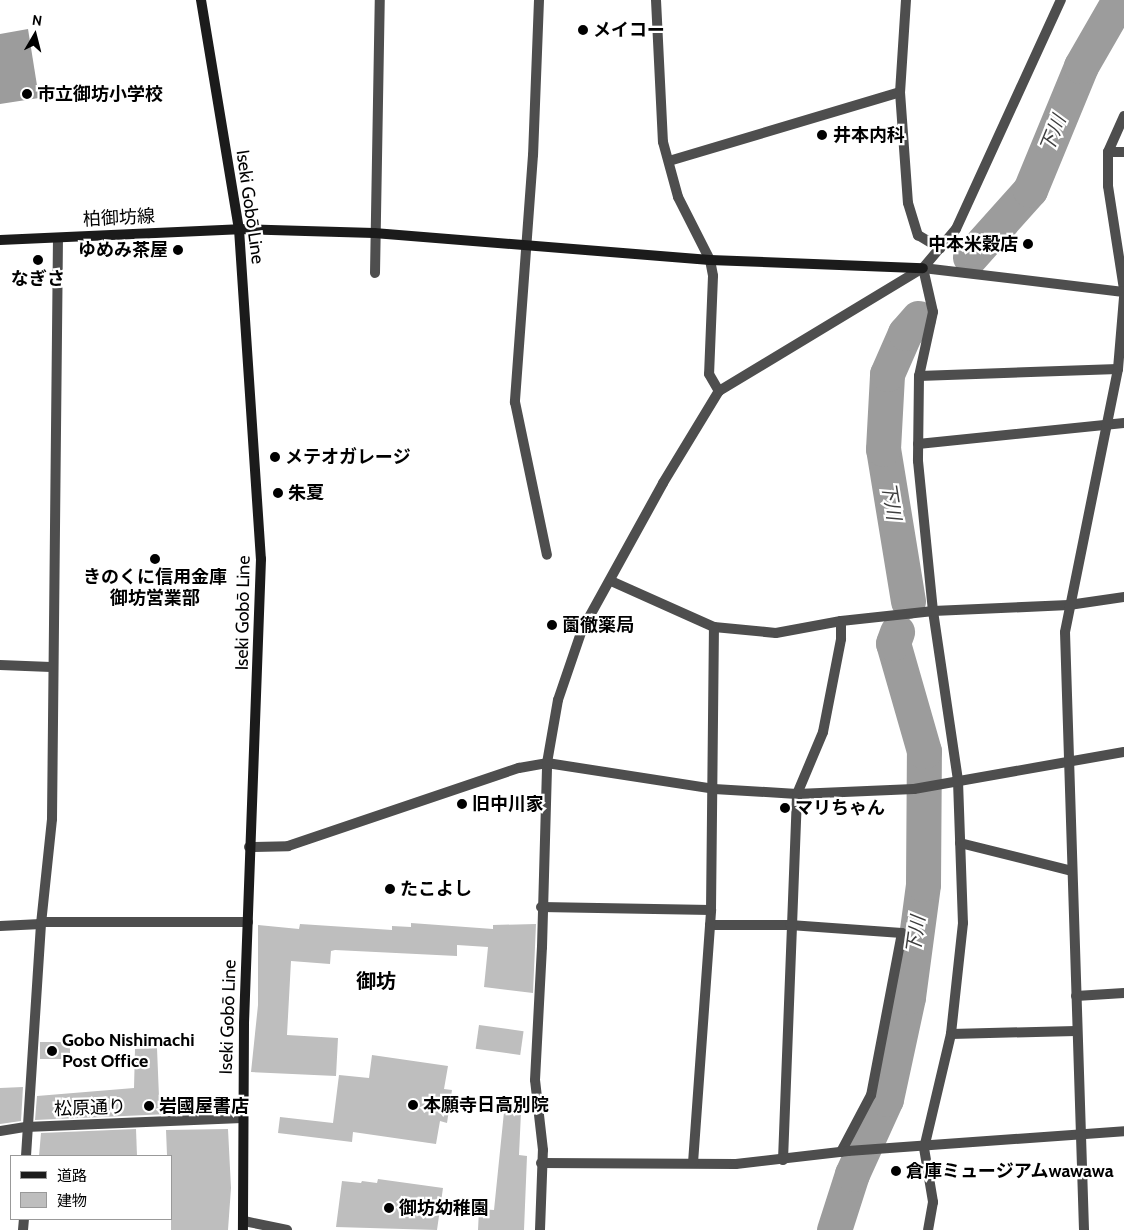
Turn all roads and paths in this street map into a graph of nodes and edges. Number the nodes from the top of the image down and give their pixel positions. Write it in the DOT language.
graph roads {
  1 [pos="201,0"];
  2 [pos="380,0"];
  3 [pos="539,0"];
  4 [pos="656,0"];
  5 [pos="906,0"];
  6 [pos="1061,0"];
  7 [pos="900,92"];
  8 [pos="1124,116"];
  9 [pos="1108,152"];
  10 [pos="1124,152"];
  11 [pos="669,161"];
  12 [pos="239,229"];
  13 [pos="374,233"];
  14 [pos="58,238"];
  15 [pos="0,240"];
  16 [pos="525,244"];
  17 [pos="940,248"];
  18 [pos="710,260"];
  19 [pos="923,268"];
  20 [pos="375,273"];
  21 [pos="1124,291"];
  22 [pos="1124,297"];
  23 [pos="1118,369"];
  24 [pos="918,376"];
  25 [pos="720,391"];
  26 [pos="1124,423"];
  27 [pos="1106,426"];
  28 [pos="918,444"];
  29 [pos="547,555"];
  30 [pos="611,581"];
  31 [pos="1124,597"];
  32 [pos="1069,605"];
  33 [pos="933,611"];
  34 [pos="841,621"];
  35 [pos="714,626"];
  36 [pos="0,665"];
  37 [pos="51,667"];
  38 [pos="1124,752"];
  39 [pos="1069,761"];
  40 [pos="547,763"];
  41 [pos="958,781"];
  42 [pos="714,789"];
  43 [pos="797,794"];
  44 [pos="960,843"];
  45 [pos="249,847"];
  46 [pos="1072,871"];
  47 [pos="541,907"];
  48 [pos="711,910"];
  49 [pos="248,922"];
  50 [pos="41,923"];
  51 [pos="710,925"];
  52 [pos="790,925"];
  53 [pos="0,926"];
  54 [pos="1124,993"];
  55 [pos="1076,996"];
  56 [pos="1076,1032"];
  57 [pos="951,1034"];
  58 [pos="242,1118"];
  59 [pos="26,1127"];
  60 [pos="0,1131"];
  61 [pos="1124,1131"];
  62 [pos="1080,1135"];
  63 [pos="924,1148"];
  64 [pos="845,1152"];
  65 [pos="26,1155"];
  66 [pos="783,1160"];
  67 [pos="541,1163"];
  68 [pos="693,1163"];
  69 [pos="243,1226"];
  70 [pos="287,1230"];
  71 [pos="540,1230"];
  72 [pos="928,1230"];
  73 [pos="1084,1230"];
  1 -- 12 [label="main road, Iseki Gobō Line"];
  2 -- 13 [label="street"];
  3 -- 16 [label="street"];
  4 -- 11 [label="street"];
  5 -- 7 [label="street"];
  6 -- 17 [label="street"];
  7 -- 11 [label="street"];
  7 -- 17 [label="street"];
  8 -- 9 [label="street"];
  9 -- 10 [label="street"];
  9 -- 21 [label="street"];
  11 -- 18 [label="street"];
  12 -- 13 [label="main road, 柏御坊線"];
  12 -- 14 [label="main road, 柏御坊線"];
  12 -- 45 [label="main road, Iseki Gobō Line"];
  13 -- 16 [label="main road, 柏御坊線"];
  13 -- 20 [label="street"];
  14 -- 15 [label="main road, 柏御坊線"];
  14 -- 37 [label="street"];
  16 -- 18 [label="main road, 柏御坊線"];
  16 -- 29 [label="street"];
  17 -- 19 [label="street"];
  18 -- 19 [label="main road, 柏御坊線"];
  18 -- 25 [label="street"];
  19 -- 21 [label="street"];
  19 -- 24 [label="street"];
  19 -- 25 [label="street"];
  22 -- 23 [label="street"];
  23 -- 24 [label="street"];
  23 -- 27 [label="street"];
  24 -- 28 [label="street"];
  25 -- 30 [label="street"];
  26 -- 27 [label="street"];
  27 -- 28 [label="street"];
  27 -- 32 [label="street"];
  28 -- 33 [label="street"];
  30 -- 35 [label="street"];
  30 -- 40 [label="street"];
  31 -- 32 [label="street"];
  32 -- 33 [label="street"];
  32 -- 39 [label="street"];
  33 -- 34 [label="street"];
  33 -- 41 [label="street"];
  34 -- 35 [label="street"];
  34 -- 43 [label="street"];
  35 -- 42 [label="street"];
  36 -- 37 [label="street"];
  37 -- 50 [label="street"];
  38 -- 39 [label="street"];
  39 -- 41 [label="street"];
  39 -- 46 [label="street"];
  40 -- 42 [label="street"];
  40 -- 45 [label="street"];
  40 -- 47 [label="street"];
  41 -- 43 [label="street"];
  41 -- 44 [label="street"];
  42 -- 43 [label="street"];
  42 -- 48 [label="street"];
  43 -- 52 [label="street"];
  44 -- 46 [label="street"];
  44 -- 57 [label="street"];
  45 -- 49 [label="main road, Iseki Gobō Line"];
  46 -- 55 [label="street"];
  47 -- 48 [label="street"];
  47 -- 67 [label="street"];
  48 -- 51 [label="street"];
  49 -- 50 [label="street"];
  49 -- 58 [label="main road, Iseki Gobō Line"];
  50 -- 53 [label="street"];
  50 -- 59 [label="street"];
  51 -- 52 [label="street"];
  51 -- 68 [label="street"];
  52 -- 64 [label="street"];
  52 -- 66 [label="street"];
  54 -- 55 [label="street"];
  55 -- 56 [label="street"];
  56 -- 57 [label="street"];
  56 -- 62 [label="street"];
  57 -- 63 [label="street"];
  58 -- 59 [label="street, 松原通り"];
  58 -- 69 [label="main road, Iseki Gobō Line"];
  59 -- 60 [label="street, 松原通り"];
  59 -- 65 [label="street"];
  61 -- 62 [label="street"];
  62 -- 63 [label="street"];
  62 -- 73 [label="street"];
  63 -- 64 [label="street"];
  63 -- 72 [label="street"];
  64 -- 66 [label="street"];
  66 -- 68 [label="street"];
  67 -- 68 [label="street"];
  67 -- 71 [label="street"];
  69 -- 70 [label="street"];
}
